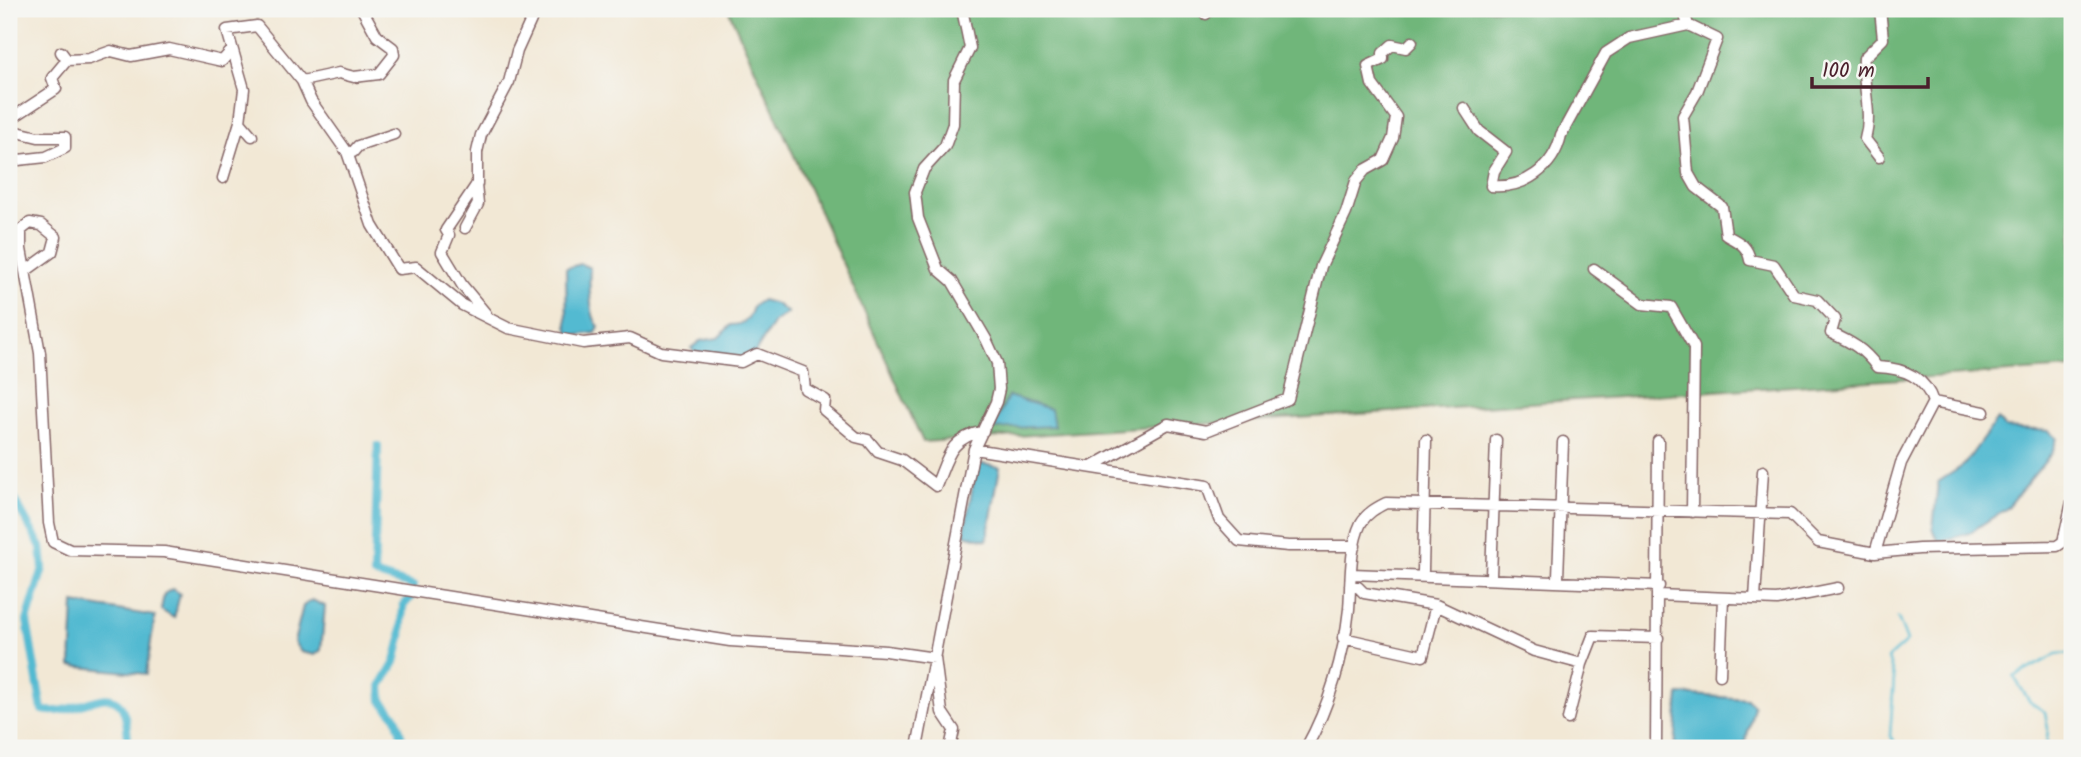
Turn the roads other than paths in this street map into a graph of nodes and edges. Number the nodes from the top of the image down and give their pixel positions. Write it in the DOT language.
graph roads {
  1 [pos="362,9"];
  2 [pos="534,9"];
  3 [pos="962,9"];
  4 [pos="1683,9"];
  5 [pos="1880,9"];
  6 [pos="1688,25"];
  7 [pos="1412,42"];
  8 [pos="232,50"];
  9 [pos="302,81"];
  10 [pos="1464,108"];
  11 [pos="9,120"];
  12 [pos="240,122"];
  13 [pos="9,130"];
  14 [pos="394,134"];
  15 [pos="252,136"];
  16 [pos="347,152"];
  17 [pos="1879,157"];
  18 [pos="9,161"];
  19 [pos="223,178"];
  20 [pos="476,185"];
  21 [pos="465,228"];
  22 [pos="1594,269"];
  23 [pos="27,270"];
  24 [pos="493,322"];
  25 [pos="1933,402"];
  26 [pos="1984,412"];
  27 [pos="983,431"];
  28 [pos="1426,440"];
  29 [pos="1496,440"];
  30 [pos="1658,441"];
  31 [pos="1563,442"];
  32 [pos="974,449"];
  33 [pos="1093,466"];
  34 [pos="1763,471"];
  35 [pos="2072,502"];
  36 [pos="1425,504"];
  37 [pos="1494,506"];
  38 [pos="1562,508"];
  39 [pos="1659,511"];
  40 [pos="1692,512"];
  41 [pos="1761,513"];
  42 [pos="1355,547"];
  43 [pos="1875,553"];
  44 [pos="1423,571"];
  45 [pos="1352,573"];
  46 [pos="1491,576"];
  47 [pos="1558,578"];
  48 [pos="1350,586"];
  49 [pos="1838,588"];
  50 [pos="1658,590"];
  51 [pos="1723,598"];
  52 [pos="1755,600"];
  53 [pos="1436,605"];
  54 [pos="1343,638"];
  55 [pos="1658,638"];
  56 [pos="936,658"];
  57 [pos="1582,664"];
  58 [pos="1720,675"];
  59 [pos="1568,719"];
  60 [pos="918,748"];
  61 [pos="950,748"];
  62 [pos="1306,748"];
  63 [pos="1656,748"];
  1 -- 9 [label="street"];
  2 -- 20 [label="street"];
  3 -- 27 [label="street"];
  4 -- 6 [label="street"];
  5 -- 17 [label="street"];
  6 -- 10 [label="street"];
  6 -- 25 [label="street"];
  7 -- 33 [label="street"];
  8 -- 9 [label="street"];
  8 -- 11 [label="street"];
  8 -- 12 [label="street"];
  9 -- 16 [label="street"];
  12 -- 15 [label="street"];
  12 -- 19 [label="street"];
  13 -- 18 [label="street"];
  14 -- 16 [label="street"];
  16 -- 24 [label="street"];
  20 -- 21 [label="street"];
  20 -- 24 [label="street"];
  22 -- 40 [label="street"];
  23 -- 56 [label="street"];
  24 -- 27 [label="street"];
  25 -- 26 [label="street"];
  25 -- 43 [label="street"];
  27 -- 32 [label="street"];
  28 -- 36 [label="street"];
  29 -- 37 [label="street"];
  30 -- 39 [label="street"];
  31 -- 38 [label="street"];
  32 -- 33 [label="street"];
  32 -- 56 [label="street"];
  33 -- 42 [label="street"];
  34 -- 41 [label="street"];
  35 -- 43 [label="street"];
  36 -- 37 [label="street"];
  36 -- 42 [label="street"];
  36 -- 44 [label="street"];
  37 -- 38 [label="street"];
  37 -- 46 [label="street"];
  38 -- 39 [label="street"];
  38 -- 47 [label="street"];
  39 -- 40 [label="street"];
  39 -- 50 [label="street"];
  40 -- 41 [label="street"];
  41 -- 43 [label="street"];
  41 -- 52 [label="street"];
  42 -- 45 [label="street"];
  45 -- 48 [label="street"];
  45 -- 50 [label="street"];
  48 -- 53 [label="street"];
  48 -- 54 [label="street"];
  49 -- 52 [label="street"];
  50 -- 51 [label="street"];
  50 -- 55 [label="street"];
  51 -- 52 [label="street"];
  51 -- 58 [label="street"];
  53 -- 54 [label="street"];
  53 -- 57 [label="street"];
  54 -- 62 [label="street"];
  55 -- 57 [label="street"];
  55 -- 63 [label="street"];
  56 -- 60 [label="street"];
  56 -- 61 [label="street"];
  57 -- 59 [label="street"];
}
